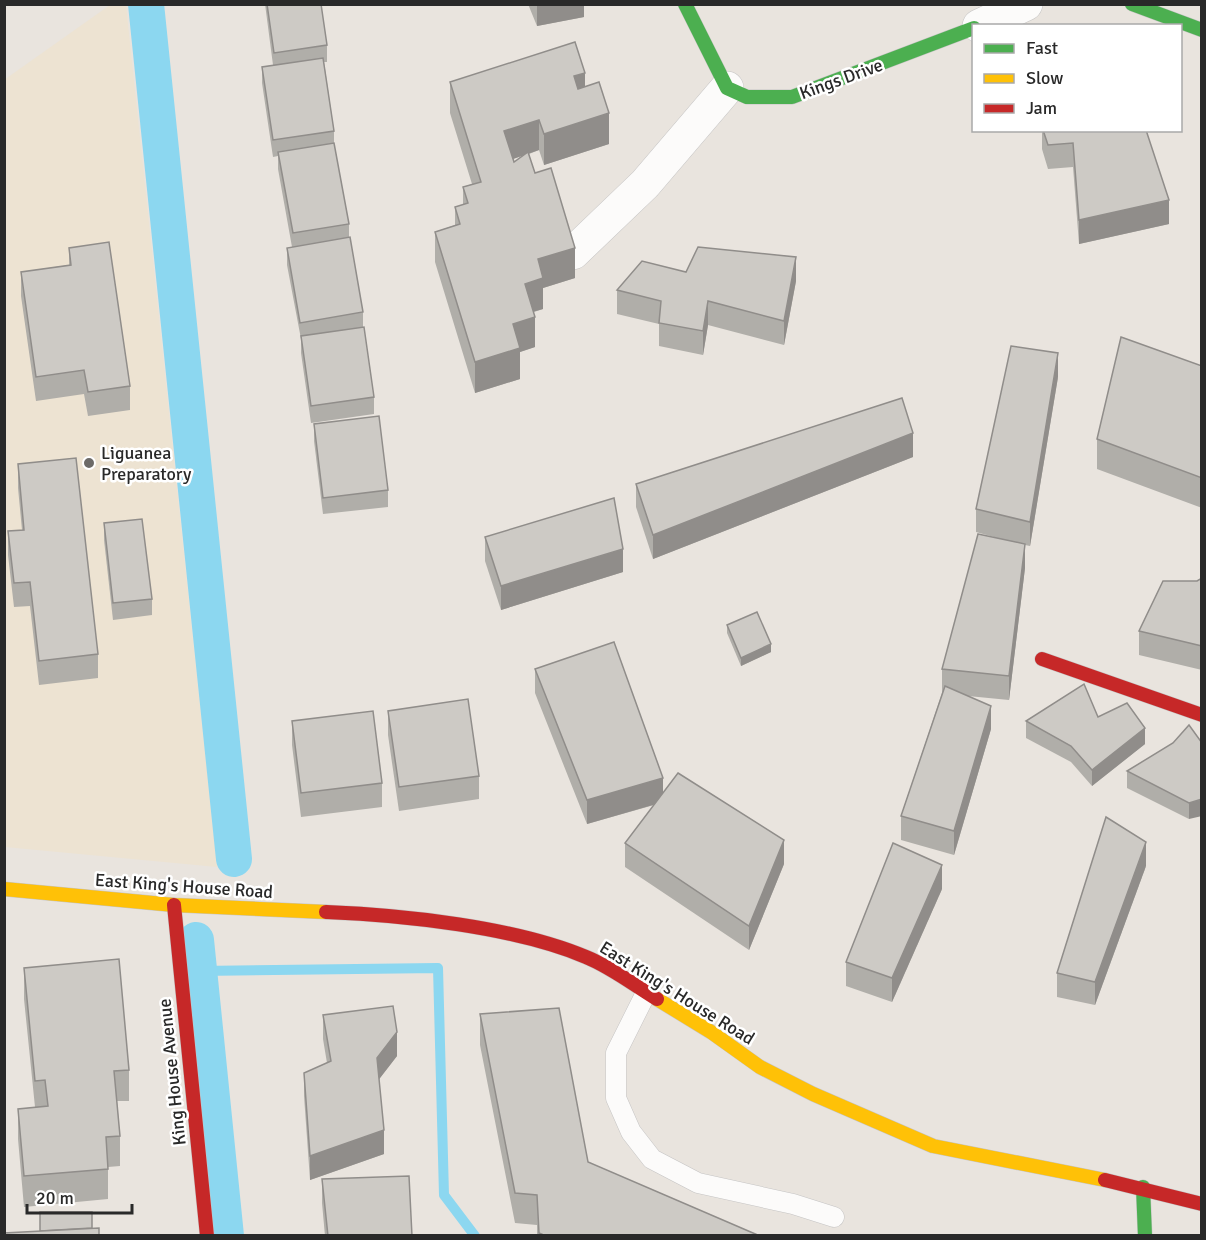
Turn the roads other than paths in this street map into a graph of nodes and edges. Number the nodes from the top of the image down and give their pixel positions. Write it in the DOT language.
graph roads {
  1 [pos="685,4"];
  2 [pos="1026,4"];
  3 [pos="1132,4"];
  4 [pos="983,24"];
  5 [pos="972,29"];
  6 [pos="1202,30"];
  7 [pos="727,88"];
  8 [pos="573,253"];
  9 [pos="1042,659"];
  10 [pos="1202,715"];
  11 [pos="4,889"];
  12 [pos="174,905"];
  13 [pos="646,993"];
  14 [pos="1143,1187"];
  15 [pos="1202,1204"];
  16 [pos="834,1217"];
  17 [pos="207,1236"];
  18 [pos="1145,1236"];
  1 -- 7 [label="main road"];
  2 -- 4 [label="street"];
  3 -- 6 [label="main road"];
  5 -- 7 [label="main road, Kings Drive"];
  7 -- 8 [label="street"];
  9 -- 10 [label="main road"];
  11 -- 12 [label="main road, East King's House Road"];
  12 -- 13 [label="main road, East King's House Road"];
  12 -- 17 [label="main road, King House Avenue"];
  13 -- 14 [label="main road, East King's House Road"];
  13 -- 16 [label="lane"];
  14 -- 15 [label="main road, East King's House Road"];
  14 -- 18 [label="main road"];
}
